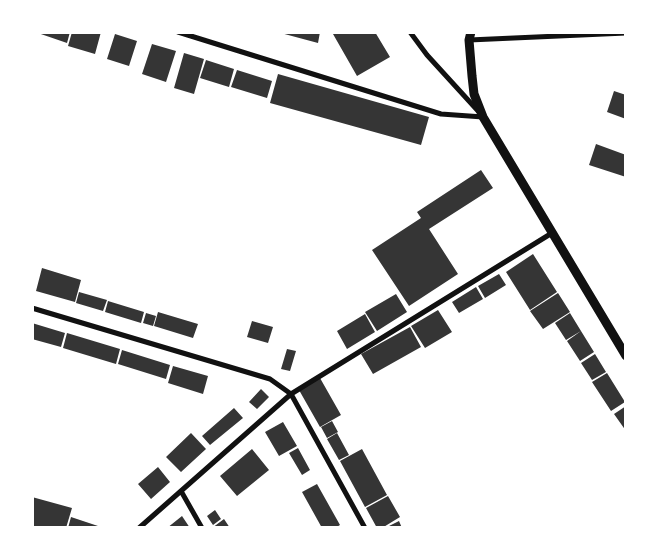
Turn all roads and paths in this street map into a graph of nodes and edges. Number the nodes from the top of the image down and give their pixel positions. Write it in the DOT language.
graph roads {
  1 [pos="178,32"];
  2 [pos="410,32"];
  3 [pos="626,33"];
  4 [pos="470,36"];
  5 [pos="483,117"];
  6 [pos="552,233"];
  7 [pos="32,308"];
  8 [pos="626,356"];
  9 [pos="292,394"];
  10 [pos="181,491"];
  11 [pos="139,528"];
  12 [pos="202,528"];
  13 [pos="365,528"];
  1 -- 5 [label="street"];
  2 -- 5 [label="street"];
  3 -- 4 [label="street"];
  4 -- 5 [label="main road"];
  5 -- 6 [label="main road"];
  6 -- 8 [label="main road"];
  6 -- 9 [label="street"];
  7 -- 9 [label="street"];
  9 -- 10 [label="street"];
  9 -- 13 [label="street"];
  10 -- 11 [label="street"];
  10 -- 12 [label="street"];
}
